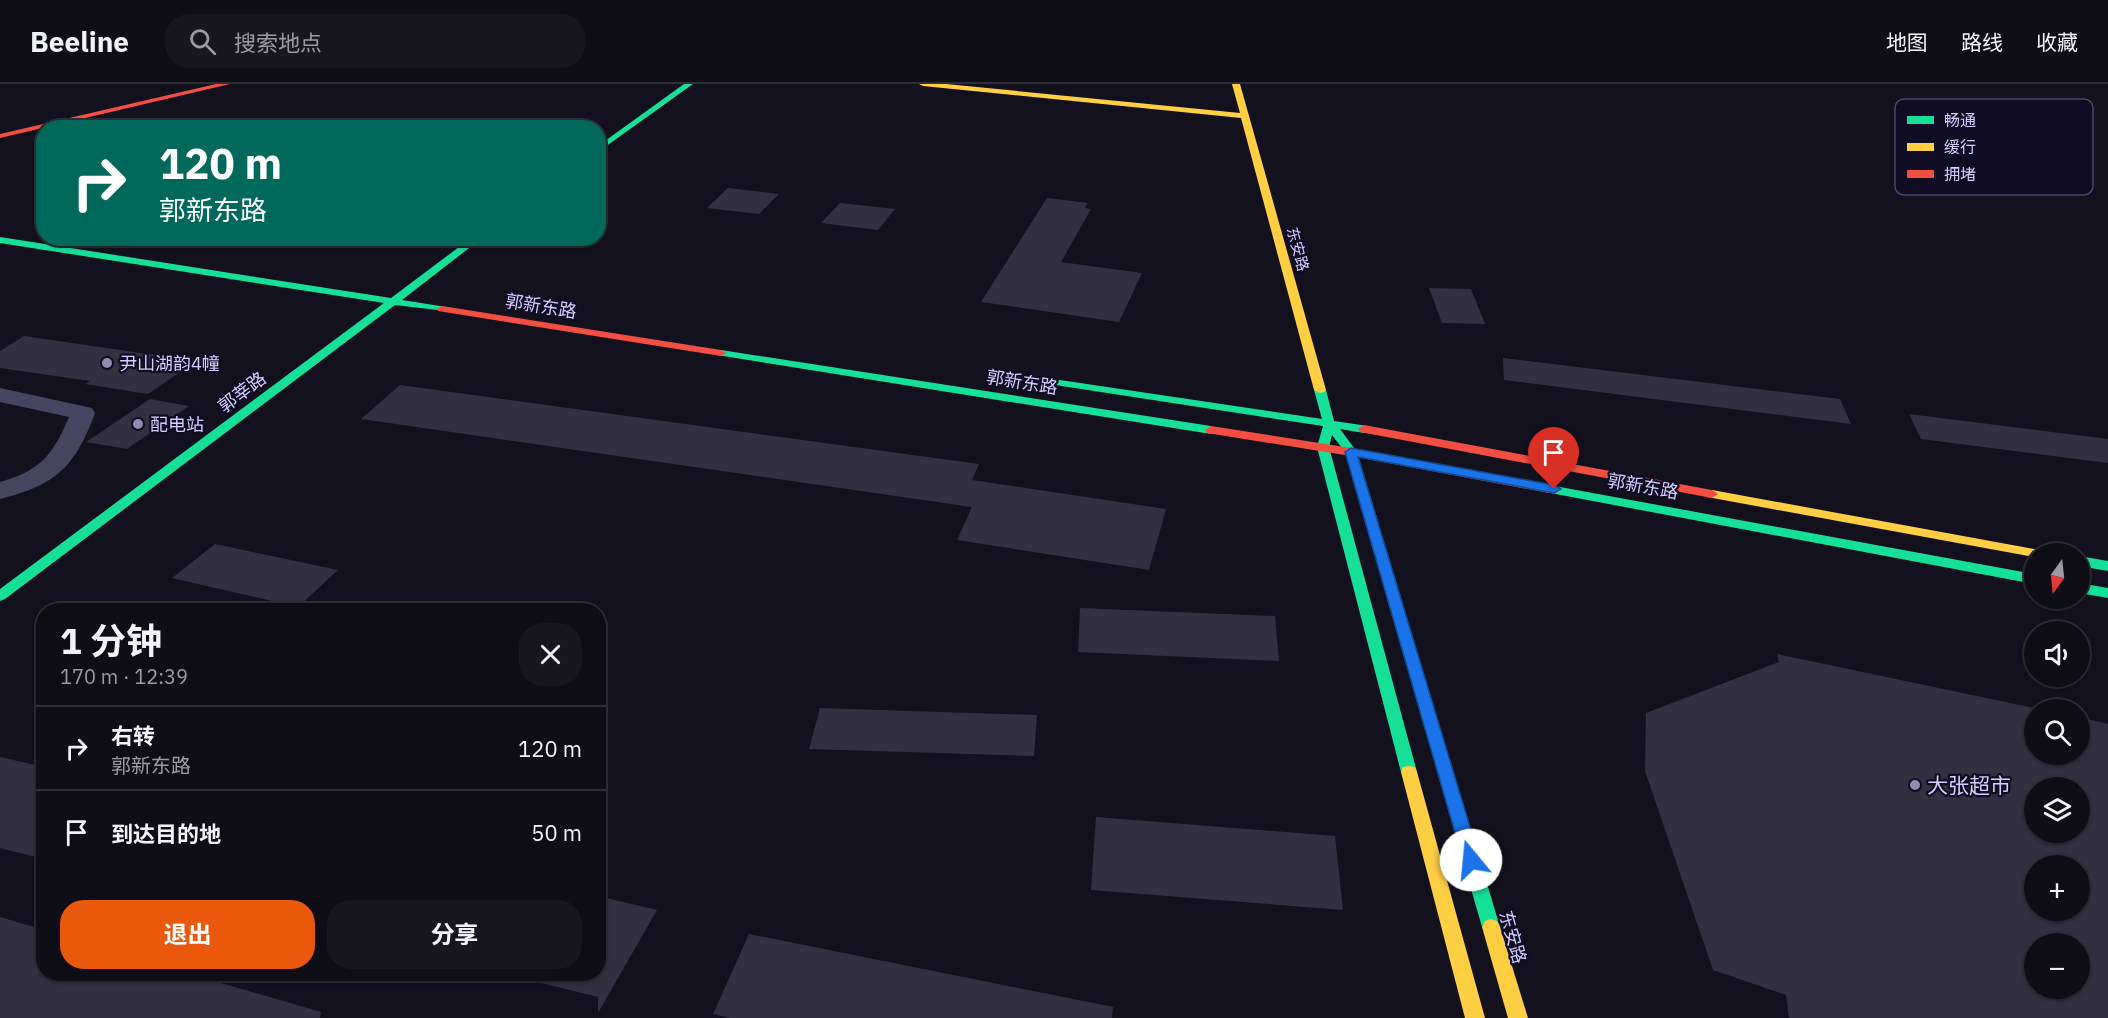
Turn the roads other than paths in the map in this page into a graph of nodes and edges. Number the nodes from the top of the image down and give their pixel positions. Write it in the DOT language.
graph roads {
  1 [pos="226,84"];
  2 [pos="689,84"];
  3 [pos="923,84"];
  4 [pos="1236,84"];
  5 [pos="1245,116"];
  6 [pos="70,120"];
  7 [pos="36,128"];
  8 [pos="0,136"];
  9 [pos="606,144"];
  10 [pos="0,240"];
  11 [pos="36,246"];
  12 [pos="39,246"];
  13 [pos="467,246"];
  14 [pos="391,283"];
  15 [pos="414,286"];
  16 [pos="437,290"];
  17 [pos="393,301"];
  18 [pos="1024,377"];
  19 [pos="0,395"];
  20 [pos="1329,423"];
  21 [pos="1323,447"];
  22 [pos="1351,452"];
  23 [pos="0,491"];
  24 [pos="2024,551"];
  25 [pos="2090,563"];
  26 [pos="2108,566"];
  27 [pos="2024,577"];
  28 [pos="2090,590"];
  29 [pos="2108,594"];
  30 [pos="0,596"];
  31 [pos="1475,1018"];
  32 [pos="1518,1018"];
  1 -- 6 [label="main road"];
  2 -- 9 [label="main road"];
  3 -- 5 [label="main road"];
  4 -- 5 [label="main road, 东安路"];
  5 -- 20 [label="main road, 东安路"];
  7 -- 8 [label="main road"];
  10 -- 11 [label="main road, 郭新东路"];
  12 -- 17 [label="main road, 郭新东路"];
  13 -- 15 [label="main road, 郭莘路"];
  14 -- 15 [label="main road"];
  15 -- 16 [label="main road"];
  15 -- 17 [label="main road, 郭莘路"];
  17 -- 21 [label="main road, 郭新东路"];
  17 -- 30 [label="main road, 郭莘路"];
  18 -- 20 [label="main road, 郭新东路"];
  19 -- 23 [label="street"];
  20 -- 21 [label="main road, 东安路"];
  20 -- 22 [label="main road, 东安路"];
  20 -- 24 [label="main road, 郭新东路"];
  21 -- 22 [label="main road, 郭新东路"];
  21 -- 31 [label="main road, 东安路"];
  22 -- 27 [label="main road, 郭新东路"];
  22 -- 32 [label="main road, 东安路"];
  25 -- 26 [label="main road"];
  28 -- 29 [label="main road"];
}
